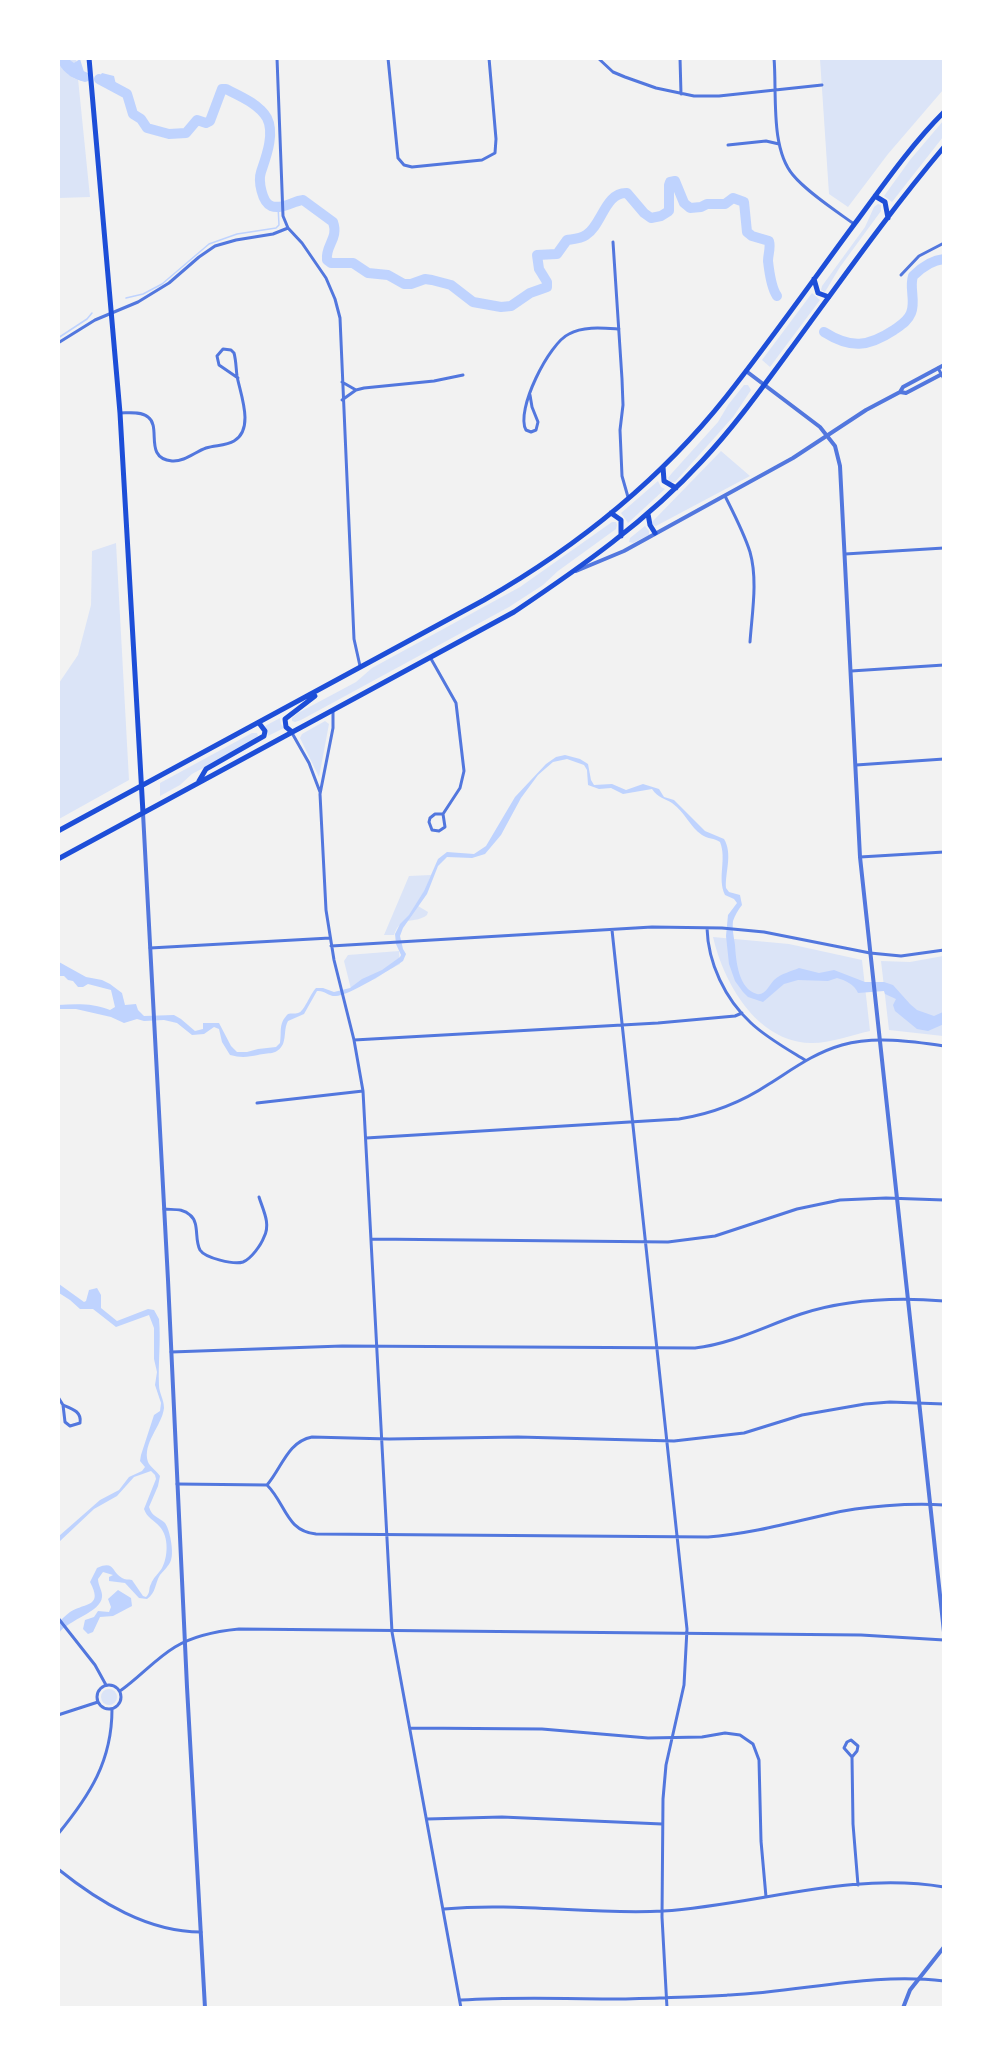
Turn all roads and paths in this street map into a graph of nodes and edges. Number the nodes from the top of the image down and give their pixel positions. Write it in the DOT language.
graph roads {
  1 [pos="89,58"];
  2 [pos="277,58"];
  3 [pos="388,58"];
  4 [pos="489,58"];
  5 [pos="598,58"];
  6 [pos="680,58"];
  7 [pos="774,58"];
  8 [pos="822,85"];
  9 [pos="776,90"];
  10 [pos="681,94"];
  11 [pos="944,112"];
  12 [pos="779,144"];
  13 [pos="728,145"];
  14 [pos="944,147"];
  15 [pos="875,196"];
  16 [pos="888,218"];
  17 [pos="854,224"];
  18 [pos="288,228"];
  19 [pos="613,242"];
  20 [pos="944,243"];
  21 [pos="901,275"];
  22 [pos="814,279"];
  23 [pos="829,297"];
  24 [pos="112,312"];
  25 [pos="619,329"];
  26 [pos="58,343"];
  27 [pos="944,365"];
  28 [pos="938,368"];
  29 [pos="746,371"];
  30 [pos="463,375"];
  31 [pos="943,376"];
  32 [pos="237,378"];
  33 [pos="342,381"];
  34 [pos="764,386"];
  35 [pos="356,390"];
  36 [pos="900,392"];
  37 [pos="530,395"];
  38 [pos="342,400"];
  39 [pos="120,413"];
  40 [pos="827,436"];
  41 [pos="664,465"];
  42 [pos="676,488"];
  43 [pos="725,494"];
  44 [pos="629,498"];
  45 [pos="611,513"];
  46 [pos="648,514"];
  47 [pos="655,534"];
  48 [pos="621,536"];
  49 [pos="944,548"];
  50 [pos="844,554"];
  51 [pos="572,573"];
  52 [pos="750,642"];
  53 [pos="430,657"];
  54 [pos="944,665"];
  55 [pos="360,668"];
  56 [pos="851,671"];
  57 [pos="323,688"];
  58 [pos="333,710"];
  59 [pos="259,723"];
  60 [pos="292,732"];
  61 [pos="944,759"];
  62 [pos="855,765"];
  63 [pos="198,782"];
  64 [pos="141,786"];
  65 [pos="320,794"];
  66 [pos="143,813"];
  67 [pos="443,814"];
  68 [pos="58,831"];
  69 [pos="944,852"];
  70 [pos="860,857"];
  71 [pos="58,859"];
  72 [pos="707,928"];
  73 [pos="612,930"];
  74 [pos="330,938"];
  75 [pos="331,946"];
  76 [pos="150,948"];
  77 [pos="944,950"];
  78 [pos="870,953"];
  79 [pos="742,1013"];
  80 [pos="622,1025"];
  81 [pos="354,1040"];
  82 [pos="880,1040"];
  83 [pos="944,1046"];
  84 [pos="805,1060"];
  85 [pos="363,1092"];
  86 [pos="257,1103"];
  87 [pos="633,1124"];
  88 [pos="366,1138"];
  89 [pos="259,1197"];
  90 [pos="897,1198"];
  91 [pos="944,1200"];
  92 [pos="164,1209"];
  93 [pos="371,1239"];
  94 [pos="646,1242"];
  95 [pos="908,1300"];
  96 [pos="944,1302"];
  97 [pos="377,1346"];
  98 [pos="657,1349"];
  99 [pos="171,1352"];
  100 [pos="58,1397"];
  101 [pos="919,1402"];
  102 [pos="944,1404"];
  103 [pos="63,1405"];
  104 [pos="382,1438"];
  105 [pos="667,1441"];
  106 [pos="177,1484"];
  107 [pos="267,1485"];
  108 [pos="930,1504"];
  109 [pos="944,1505"];
  110 [pos="387,1535"];
  111 [pos="677,1537"];
  112 [pos="58,1618"];
  113 [pos="392,1632"];
  114 [pos="944,1632"];
  115 [pos="687,1635"];
  116 [pos="944,1640"];
  117 [pos="184,1642"];
  118 [pos="106,1686"];
  119 [pos="120,1691"];
  120 [pos="98,1702"];
  121 [pos="112,1709"];
  122 [pos="58,1714"];
  123 [pos="410,1728"];
  124 [pos="671,1738"];
  125 [pos="852,1757"];
  126 [pos="427,1819"];
  127 [pos="662,1824"];
  128 [pos="58,1834"];
  129 [pos="58,1869"];
  130 [pos="858,1885"];
  131 [pos="944,1887"];
  132 [pos="766,1897"];
  133 [pos="444,1909"];
  134 [pos="662,1911"];
  135 [pos="201,1932"];
  136 [pos="944,1947"];
  137 [pos="919,1979"];
  138 [pos="944,1981"];
  139 [pos="667,1998"];
  140 [pos="460,2000"];
  141 [pos="205,2007"];
  142 [pos="461,2007"];
  143 [pos="667,2007"];
  144 [pos="903,2007"];
  1 -- 24 [label="main road"];
  2 -- 18 [label="street"];
  3 -- 4 [label="street"];
  5 -- 10 [label="street"];
  6 -- 10 [label="street"];
  7 -- 9 [label="street"];
  8 -- 9 [label="street"];
  9 -- 10 [label="street"];
  9 -- 12 [label="street"];
  11 -- 15 [label="main road"];
  12 -- 13 [label="street"];
  12 -- 17 [label="street"];
  14 -- 16 [label="main road"];
  15 -- 16 [label="main road"];
  15 -- 17 [label="main road"];
  16 -- 23 [label="main road"];
  17 -- 22 [label="main road"];
  18 -- 24 [label="street"];
  18 -- 33 [label="street"];
  19 -- 25 [label="street"];
  20 -- 21 [label="street"];
  22 -- 23 [label="main road"];
  22 -- 29 [label="main road"];
  23 -- 34 [label="main road"];
  24 -- 26 [label="street"];
  24 -- 39 [label="main road"];
  25 -- 37 [label="street"];
  25 -- 44 [label="street"];
  27 -- 28 [label="street"];
  28 -- 31 [label="street"];
  28 -- 36 [label="street"];
  29 -- 34 [label="street"];
  29 -- 41 [label="main road"];
  30 -- 35 [label="street"];
  31 -- 36 [label="street"];
  32 -- 32 [label="street"];
  32 -- 39 [label="street"];
  33 -- 35 [label="street"];
  33 -- 38 [label="street"];
  34 -- 40 [label="street"];
  34 -- 42 [label="main road"];
  35 -- 38 [label="street"];
  36 -- 40 [label="street"];
  37 -- 37 [label="street"];
  38 -- 55 [label="street"];
  39 -- 64 [label="main road"];
  40 -- 43 [label="street"];
  40 -- 50 [label="street"];
  41 -- 42 [label="main road"];
  41 -- 44 [label="main road"];
  42 -- 46 [label="main road"];
  43 -- 47 [label="street"];
  43 -- 52 [label="street"];
  44 -- 45 [label="main road"];
  45 -- 48 [label="main road"];
  45 -- 55 [label="main road"];
  46 -- 47 [label="main road"];
  46 -- 48 [label="main road"];
  47 -- 51 [label="street"];
  48 -- 51 [label="main road"];
  49 -- 50 [label="street"];
  50 -- 56 [label="street"];
  51 -- 53 [label="main road"];
  53 -- 58 [label="main road"];
  53 -- 67 [label="street"];
  54 -- 56 [label="street"];
  55 -- 57 [label="main road"];
  56 -- 62 [label="street"];
  57 -- 59 [label="main road"];
  57 -- 60 [label="main road"];
  58 -- 60 [label="main road"];
  58 -- 65 [label="street"];
  59 -- 63 [label="main road"];
  59 -- 64 [label="main road"];
  60 -- 63 [label="main road"];
  60 -- 65 [label="street"];
  61 -- 62 [label="street"];
  62 -- 70 [label="street"];
  63 -- 66 [label="main road"];
  64 -- 66 [label="main road"];
  64 -- 68 [label="main road"];
  65 -- 74 [label="street"];
  66 -- 71 [label="main road"];
  66 -- 76 [label="street"];
  67 -- 67 [label="street"];
  69 -- 70 [label="street"];
  70 -- 78 [label="street"];
  72 -- 73 [label="street"];
  72 -- 78 [label="street"];
  72 -- 79 [label="street"];
  73 -- 75 [label="street"];
  73 -- 80 [label="street"];
  74 -- 75 [label="street"];
  74 -- 76 [label="street"];
  75 -- 81 [label="street"];
  76 -- 92 [label="street"];
  77 -- 78 [label="street"];
  78 -- 82 [label="street"];
  79 -- 80 [label="street"];
  79 -- 84 [label="street"];
  80 -- 81 [label="street"];
  80 -- 87 [label="street"];
  81 -- 85 [label="street"];
  82 -- 83 [label="street"];
  82 -- 84 [label="street"];
  82 -- 90 [label="street"];
  84 -- 87 [label="street"];
  85 -- 86 [label="street"];
  85 -- 88 [label="street"];
  87 -- 88 [label="street"];
  87 -- 94 [label="street"];
  88 -- 93 [label="street"];
  89 -- 92 [label="street"];
  90 -- 91 [label="street"];
  90 -- 94 [label="street"];
  90 -- 95 [label="street"];
  92 -- 99 [label="street"];
  93 -- 94 [label="street"];
  93 -- 97 [label="street"];
  94 -- 98 [label="street"];
  95 -- 96 [label="street"];
  95 -- 98 [label="street"];
  95 -- 101 [label="street"];
  97 -- 98 [label="street"];
  97 -- 99 [label="street"];
  97 -- 104 [label="street"];
  98 -- 105 [label="street"];
  99 -- 106 [label="street"];
  100 -- 103 [label="street"];
  101 -- 102 [label="street"];
  101 -- 105 [label="street"];
  101 -- 108 [label="street"];
  103 -- 103 [label="street"];
  104 -- 105 [label="street"];
  104 -- 107 [label="street"];
  104 -- 110 [label="street"];
  105 -- 111 [label="street"];
  106 -- 107 [label="street"];
  106 -- 117 [label="street"];
  107 -- 110 [label="street"];
  108 -- 109 [label="street"];
  108 -- 111 [label="street"];
  108 -- 114 [label="street"];
  110 -- 111 [label="street"];
  110 -- 113 [label="street"];
  111 -- 115 [label="street"];
  112 -- 118 [label="street"];
  113 -- 115 [label="street"];
  113 -- 117 [label="street"];
  113 -- 123 [label="street"];
  115 -- 116 [label="street"];
  115 -- 124 [label="street"];
  117 -- 119 [label="street"];
  117 -- 135 [label="street"];
  118 -- 119 [label="street"];
  118 -- 120 [label="street"];
  119 -- 121 [label="street"];
  120 -- 121 [label="street"];
  120 -- 122 [label="street"];
  121 -- 128 [label="street"];
  123 -- 124 [label="street"];
  123 -- 126 [label="street"];
  124 -- 127 [label="street"];
  124 -- 132 [label="street"];
  125 -- 125 [label="street"];
  125 -- 130 [label="street"];
  126 -- 127 [label="street"];
  126 -- 133 [label="street"];
  127 -- 134 [label="street"];
  129 -- 135 [label="street"];
  130 -- 131 [label="street"];
  130 -- 132 [label="street"];
  132 -- 134 [label="street"];
  133 -- 134 [label="street"];
  133 -- 140 [label="street"];
  134 -- 139 [label="street"];
  135 -- 141 [label="street"];
  136 -- 137 [label="street"];
  137 -- 138 [label="street"];
  137 -- 139 [label="street"];
  137 -- 144 [label="street"];
  139 -- 140 [label="street"];
  139 -- 143 [label="street"];
  140 -- 142 [label="street"];
}
